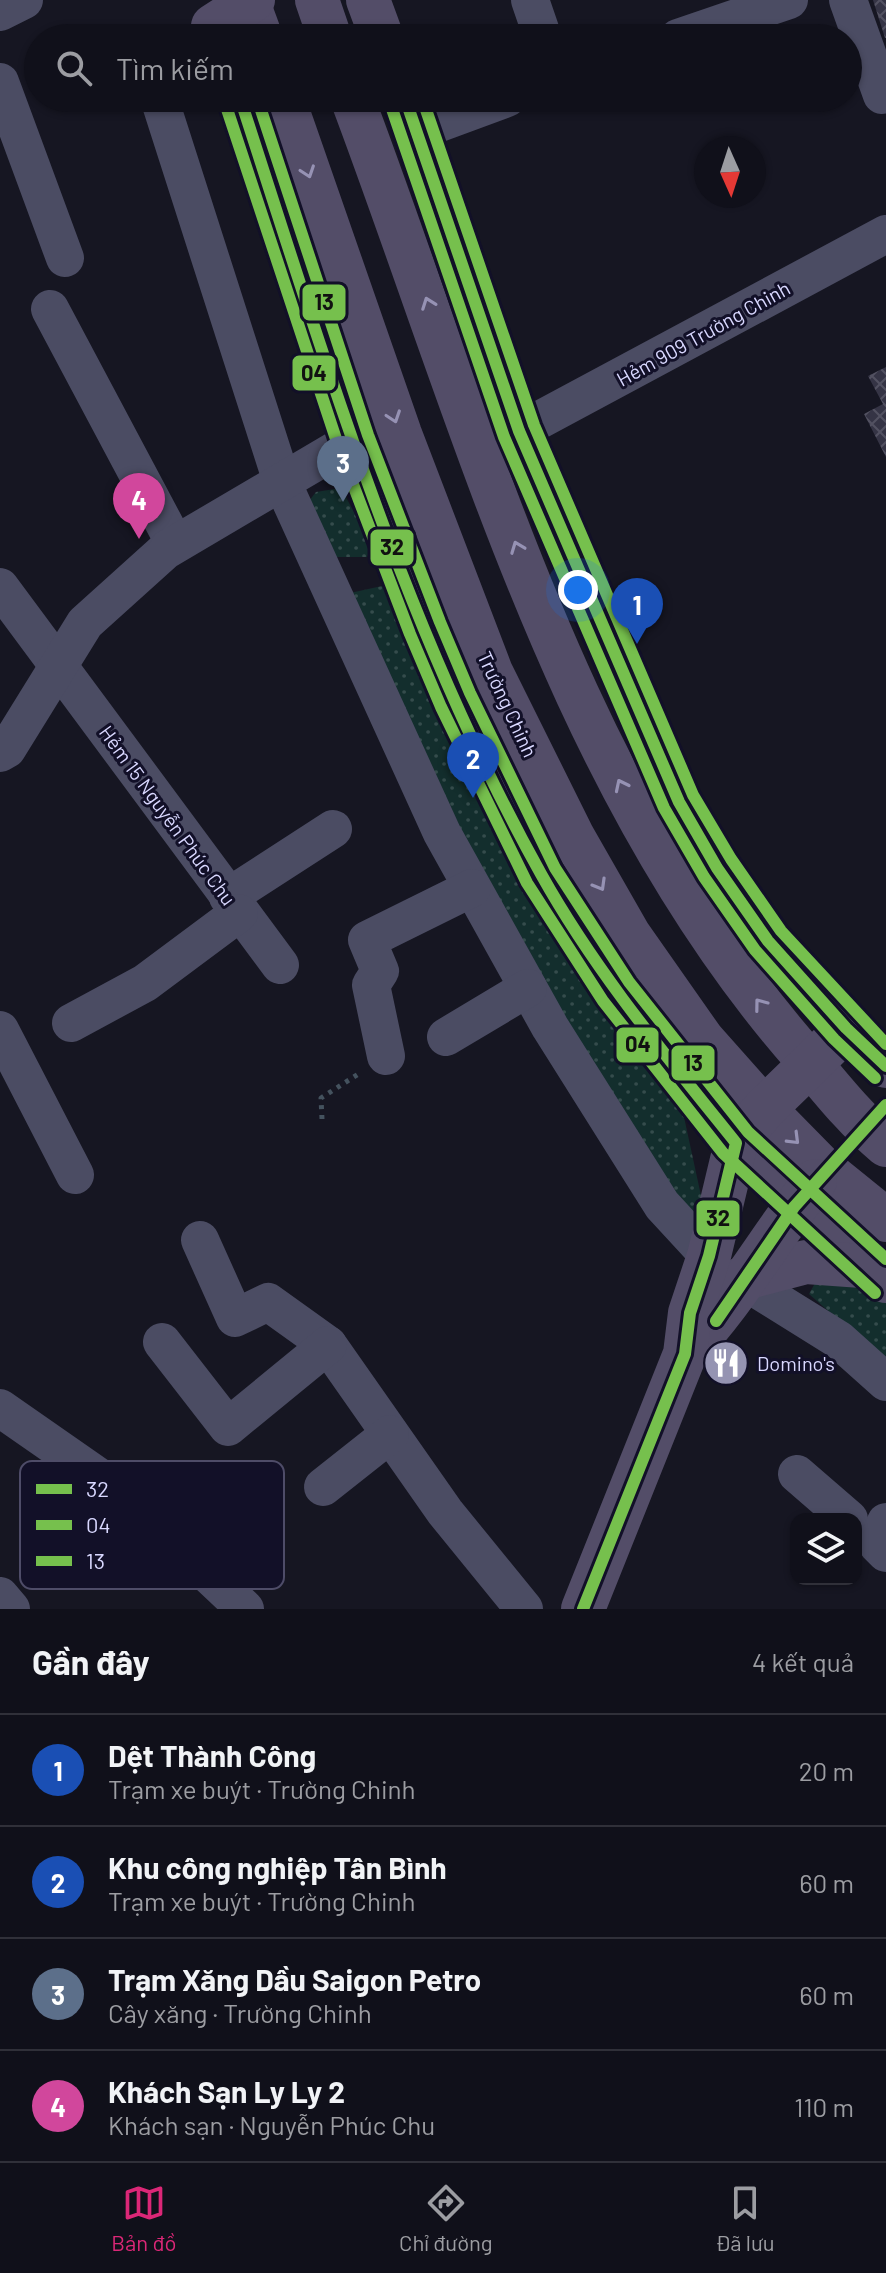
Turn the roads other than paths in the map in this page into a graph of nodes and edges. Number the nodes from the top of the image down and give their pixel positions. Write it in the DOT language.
graph roads {
  1 [pos="24,0"];
  2 [pos="317,0"];
  3 [pos="368,0"];
  4 [pos="530,0"];
  5 [pos="789,0"];
  6 [pos="848,0"];
  7 [pos="0,12"];
  8 [pos="325,24"];
  9 [pos="377,24"];
  10 [pos="538,24"];
  11 [pos="719,24"];
  12 [pos="857,24"];
  13 [pos="862,39"];
  14 [pos="0,82"];
  15 [pos="882,95"];
  16 [pos="163,112"];
  17 [pos="245,112"];
  18 [pos="288,112"];
  19 [pos="357,112"];
  20 [pos="411,115"];
  21 [pos="886,234"];
  22 [pos="65,258"];
  23 [pos="50,309"];
  24 [pos="519,431"];
  25 [pos="353,440"];
  26 [pos="282,482"];
  27 [pos="175,544"];
  28 [pos="0,587"];
  29 [pos="57,663"];
  30 [pos="0,753"];
  31 [pos="333,829"];
  32 [pos="472,888"];
  33 [pos="234,905"];
  34 [pos="280,965"];
  35 [pos="528,988"];
  36 [pos="71,1023"];
  37 [pos="846,1028"];
  38 [pos="0,1030"];
  39 [pos="446,1037"];
  40 [pos="386,1056"];
  41 [pos="810,1064"];
  42 [pos="886,1066"];
  43 [pos="764,1109"];
  44 [pos="879,1125"];
  45 [pos="736,1143"];
  46 [pos="75,1175"];
  47 [pos="811,1186"];
  48 [pos="886,1220"];
  49 [pos="200,1240"];
  50 [pos="725,1268"];
  51 [pos="880,1272"];
  52 [pos="162,1342"];
  53 [pos="328,1345"];
  54 [pos="886,1382"];
  55 [pos="0,1408"];
  56 [pos="390,1434"];
  57 [pos="76,1461"];
  58 [pos="797,1474"];
  59 [pos="323,1487"];
  60 [pos="842,1513"];
  61 [pos="224,1589"];
  62 [pos="0,1596"];
  63 [pos="11,1609"];
  64 [pos="245,1609"];
  65 [pos="524,1609"];
  66 [pos="583,1609"];
  1 -- 7 [label="street"];
  2 -- 8 [label="main road"];
  3 -- 9 [label="main road"];
  4 -- 10 [label="street"];
  5 -- 11 [label="street"];
  6 -- 12 [label="street"];
  13 -- 15 [label="street"];
  14 -- 22 [label="street"];
  16 -- 26 [label="street"];
  17 -- 25 [label="main road, Trường Chinh"];
  18 -- 43 [label="main road, Trường Chinh, one-way"];
  41 -- 19 [label="main road, one-way"];
  20 -- 24 [label="main road"];
  21 -- 24 [label="street, Hẻm 909 Trường Chinh"];
  23 -- 27 [label="street"];
  24 -- 37 [label="main road"];
  25 -- 26 [label="street"];
  25 -- 45 [label="main road, Trường Chinh"];
  26 -- 27 [label="street"];
  26 -- 32 [label="street"];
  27 -- 29 [label="street"];
  28 -- 29 [label="street, Hẻm 15 Nguyễn Phúc Chu"];
  29 -- 30 [label="street"];
  29 -- 33 [label="street, Hẻm 15 Nguyễn Phúc Chu"];
  31 -- 33 [label="street"];
  32 -- 35 [label="street"];
  32 -- 40 [label="street"];
  33 -- 34 [label="street, Hẻm 15 Nguyễn Phúc Chu"];
  33 -- 36 [label="street"];
  35 -- 39 [label="street"];
  35 -- 50 [label="street"];
  37 -- 41 [label="main road"];
  37 -- 42 [label="main road"];
  38 -- 46 [label="street"];
  41 -- 43 [label="main road"];
  41 -- 44 [label="main road"];
  43 -- 45 [label="main road"];
  43 -- 47 [label="main road, Trường Chinh, one-way"];
  44 -- 47 [label="main road"];
  45 -- 47 [label="main road, Trường Chinh"];
  45 -- 50 [label="main road"];
  47 -- 48 [label="main road, Trường Chinh"];
  47 -- 50 [label="main road"];
  47 -- 51 [label="main road, Trường Chinh"];
  49 -- 53 [label="street"];
  50 -- 51 [label="main road"];
  50 -- 54 [label="street"];
  50 -- 66 [label="main road"];
  52 -- 53 [label="street"];
  53 -- 56 [label="street"];
  55 -- 57 [label="street"];
  56 -- 59 [label="street"];
  56 -- 65 [label="street"];
  58 -- 60 [label="street"];
  61 -- 64 [label="street"];
  62 -- 63 [label="street"];
}
